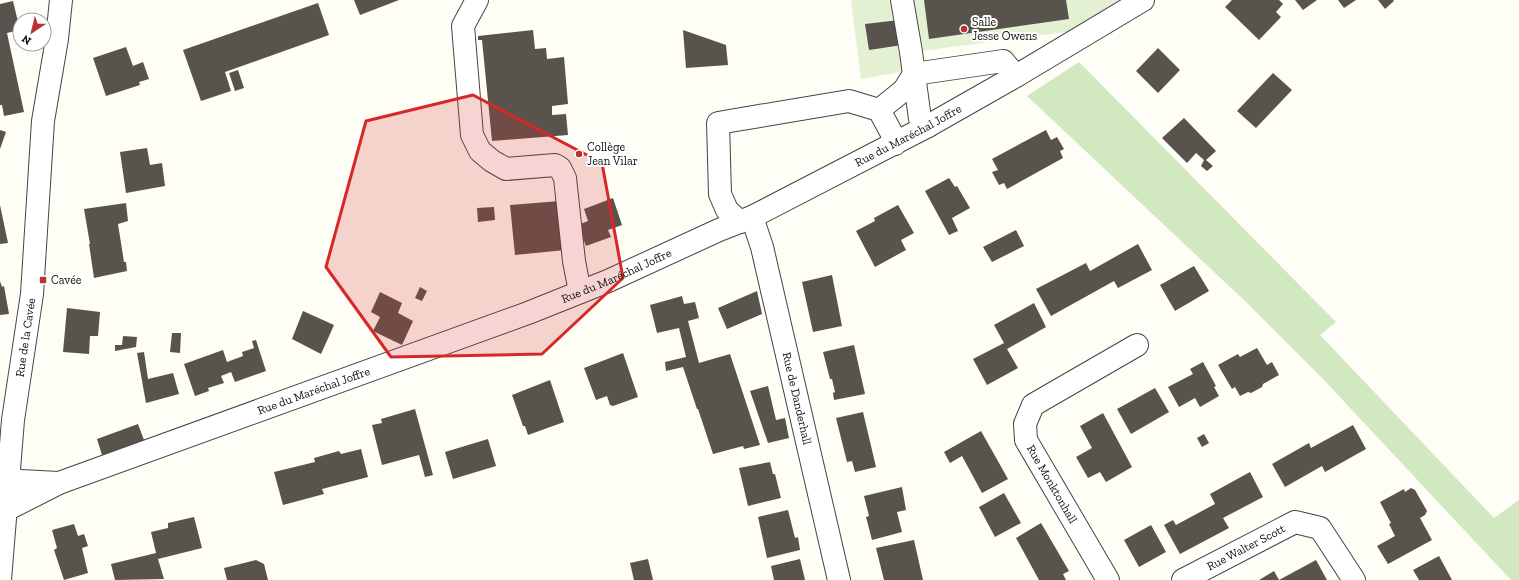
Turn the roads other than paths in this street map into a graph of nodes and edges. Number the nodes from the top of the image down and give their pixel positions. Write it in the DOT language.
graph roads {
  1 [pos="61,0"];
  2 [pos="477,0"];
  3 [pos="902,0"];
  4 [pos="1143,0"];
  5 [pos="914,74"];
  6 [pos="1016,76"];
  7 [pos="879,110"];
  8 [pos="928,126"];
  9 [pos="896,144"];
  10 [pos="746,219"];
  11 [pos="580,292"];
  12 [pos="1137,345"];
  13 [pos="8,478"];
  14 [pos="59,483"];
  15 [pos="3,512"];
  16 [pos="0,580"];
  17 [pos="839,580"];
  18 [pos="1108,580"];
  19 [pos="1184,580"];
  20 [pos="1354,580"];
  1 -- 13 [label="street, Rue de la Cavée"];
  2 -- 11 [label="street"];
  3 -- 5 [label="street"];
  4 -- 6 [label="street, Rue du Maréchal Joffre"];
  5 -- 6 [label="street"];
  5 -- 7 [label="street"];
  5 -- 8 [label="street"];
  6 -- 8 [label="street, Rue du Maréchal Joffre"];
  7 -- 9 [label="street"];
  7 -- 10 [label="street"];
  8 -- 9 [label="street, Rue du Maréchal Joffre"];
  9 -- 10 [label="street, Rue du Maréchal Joffre"];
  10 -- 11 [label="street, Rue du Maréchal Joffre"];
  10 -- 17 [label="street, Rue de Danderhall"];
  11 -- 14 [label="street, Rue du Maréchal Joffre"];
  12 -- 18 [label="street, Rue Monktonhall"];
  13 -- 14 [label="street, Rue du Maréchal Joffre"];
  13 -- 15 [label="street, Rue de la Cavée"];
  14 -- 15 [label="street, Rue du Maréchal Joffre"];
  15 -- 16 [label="street, Rue de la Cavée"];
  19 -- 20 [label="street, Rue Walter Scott"];
}
